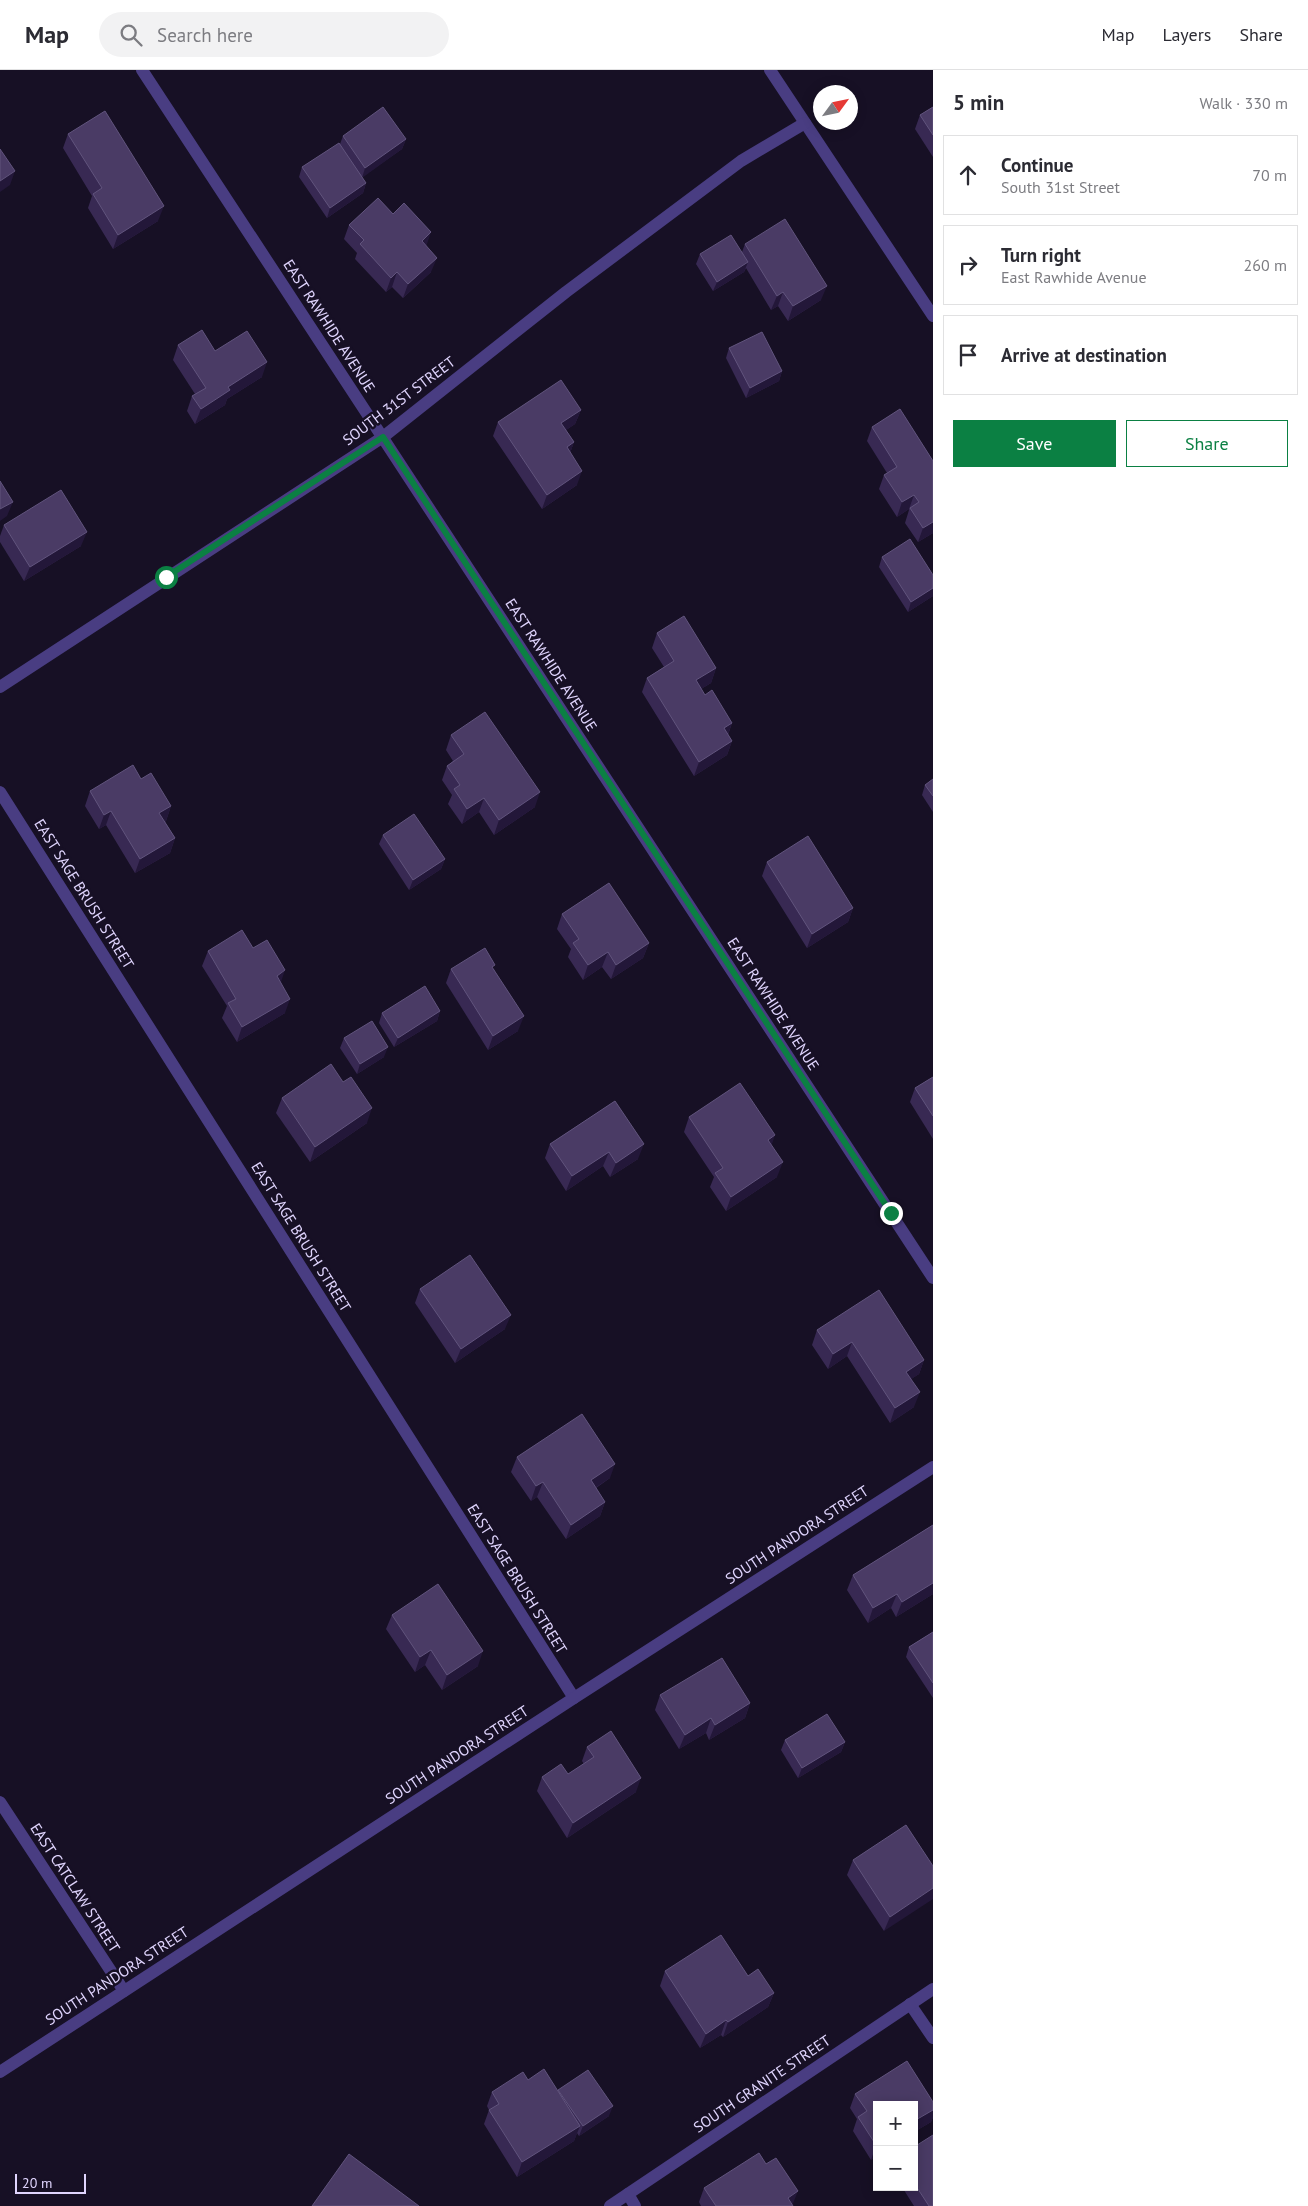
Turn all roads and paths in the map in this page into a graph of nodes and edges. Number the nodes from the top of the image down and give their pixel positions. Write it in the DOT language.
graph roads {
  1 [pos="142,70"];
  2 [pos="770,70"];
  3 [pos="805,123"];
  4 [pos="933,316"];
  5 [pos="383,437"];
  6 [pos="0,687"];
  7 [pos="0,792"];
  8 [pos="933,1278"];
  9 [pos="933,1467"];
  10 [pos="574,1698"];
  11 [pos="0,1802"];
  12 [pos="933,1989"];
  13 [pos="124,1991"];
  14 [pos="910,2004"];
  15 [pos="933,2038"];
  16 [pos="0,2072"];
  17 [pos="628,2194"];
  18 [pos="610,2206"];
  19 [pos="635,2206"];
  1 -- 5 [label="street, EAST RAWHIDE AVENUE"];
  2 -- 3 [label="street"];
  3 -- 4 [label="street"];
  3 -- 5 [label="street, SOUTH 31ST STREET"];
  5 -- 6 [label="street, SOUTH 31ST STREET"];
  5 -- 8 [label="street, EAST RAWHIDE AVENUE"];
  7 -- 10 [label="street, EAST SAGE BRUSH STREET"];
  9 -- 10 [label="street, SOUTH PANDORA STREET"];
  10 -- 13 [label="street, SOUTH PANDORA STREET"];
  11 -- 13 [label="street, EAST CATCLAW STREET"];
  12 -- 14 [label="street, SOUTH GRANITE STREET"];
  13 -- 16 [label="street, SOUTH PANDORA STREET"];
  14 -- 15 [label="street"];
  14 -- 17 [label="street, SOUTH GRANITE STREET"];
  17 -- 18 [label="street, SOUTH GRANITE STREET"];
  17 -- 19 [label="street"];
}
